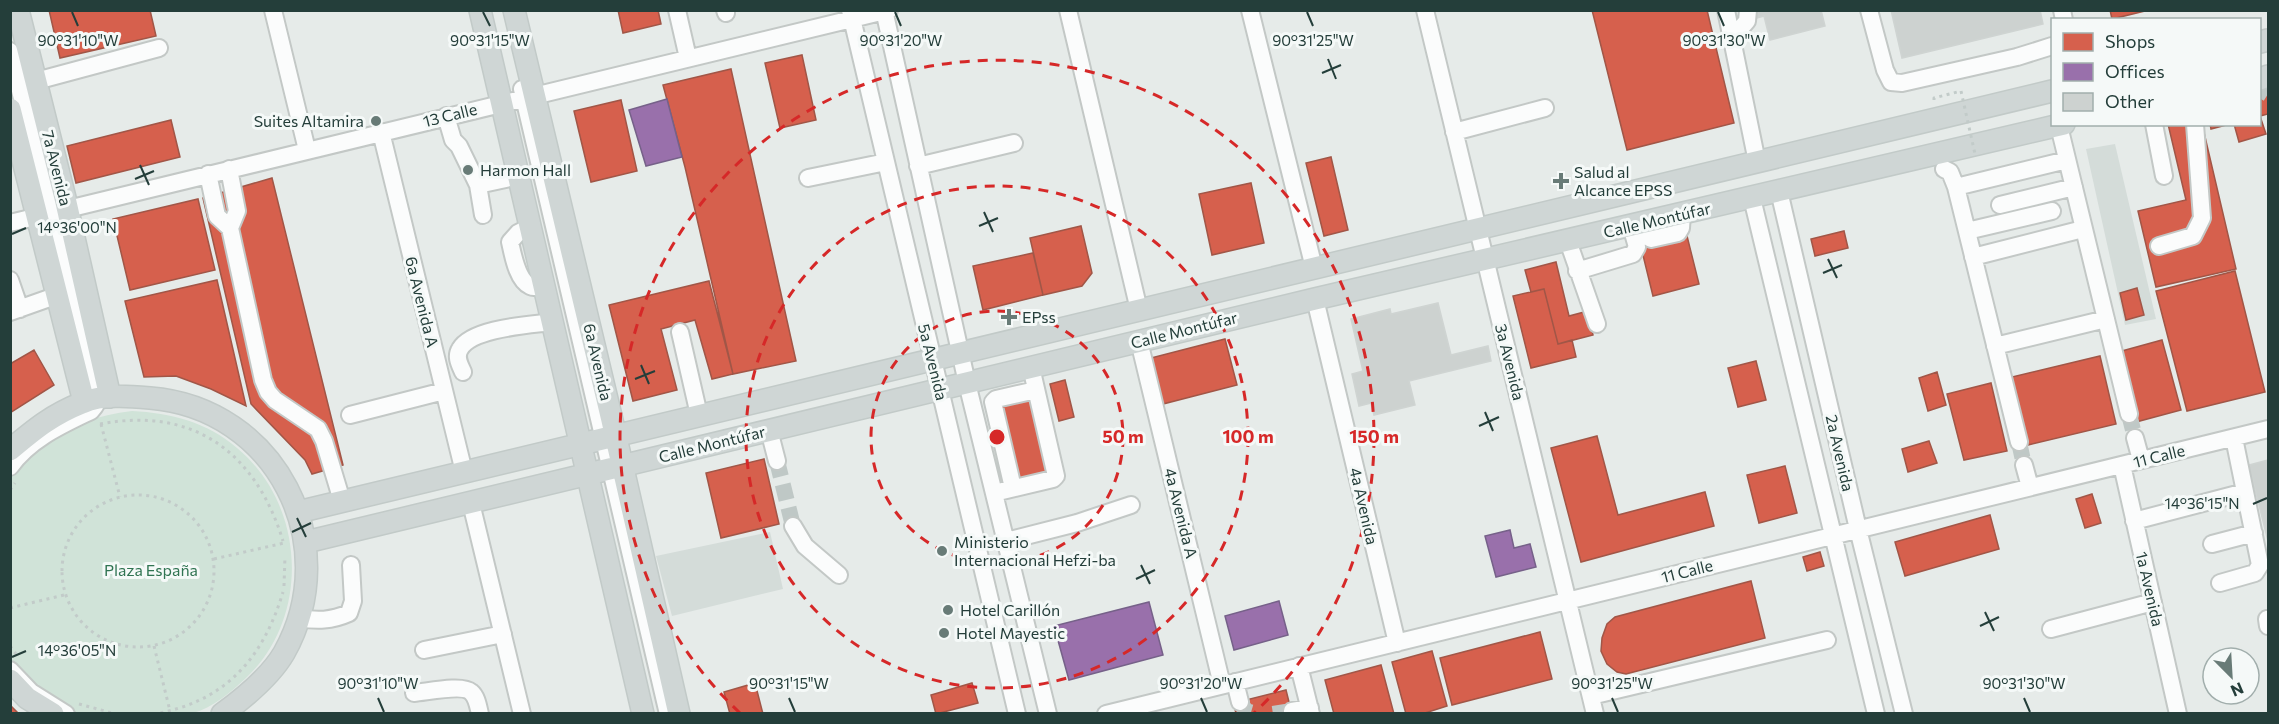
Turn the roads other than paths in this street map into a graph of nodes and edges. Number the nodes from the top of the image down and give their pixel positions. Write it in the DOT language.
graph roads {
  1 [pos="18,10"];
  2 [pos="273,10"];
  3 [pos="480,10"];
  4 [pos="504,10"];
  5 [pos="514,10"];
  6 [pos="677,10"];
  7 [pos="1068,10"];
  8 [pos="1250,10"];
  9 [pos="1425,10"];
  10 [pos="1726,10"];
  11 [pos="1748,10"];
  12 [pos="1869,10"];
  13 [pos="885,11"];
  14 [pos="851,15"];
  15 [pos="1730,30"];
  16 [pos="2051,46"];
  17 [pos="159,48"];
  18 [pos="10,51"];
  19 [pos="688,58"];
  20 [pos="36,81"];
  21 [pos="2051,91"];
  22 [pos="530,96"];
  23 [pos="502,103"];
  24 [pos="1545,108"];
  25 [pos="10,109"];
  26 [pos="446,116"];
  27 [pos="2057,126"];
  28 [pos="2061,126"];
  29 [pos="2154,126"];
  30 [pos="2195,126"];
  31 [pos="381,132"];
  32 [pos="1454,132"];
  33 [pos="1014,143"];
  34 [pos="307,150"];
  35 [pos="17,159"];
  36 [pos="2067,160"];
  37 [pos="886,162"];
  38 [pos="1757,162"];
  39 [pos="918,166"];
  40 [pos="229,169"];
  41 [pos="1944,169"];
  42 [pos="208,174"];
  43 [pos="519,176"];
  44 [pos="2164,176"];
  45 [pos="808,178"];
  46 [pos="478,185"];
  47 [pos="1956,187"];
  48 [pos="2074,187"];
  49 [pos="1779,191"];
  50 [pos="1752,198"];
  51 [pos="2000,205"];
  52 [pos="52,212"];
  53 [pos="2052,212"];
  54 [pos="483,215"];
  55 [pos="10,223"];
  56 [pos="1635,225"];
  57 [pos="230,228"];
  58 [pos="1478,229"];
  59 [pos="2083,229"];
  60 [pos="1967,231"];
  61 [pos="1568,241"];
  62 [pos="2159,246"];
  63 [pos="1972,257"];
  64 [pos="1486,260"];
  65 [pos="1314,268"];
  66 [pos="1577,271"];
  67 [pos="10,280"];
  68 [pos="58,295"];
  69 [pos="1315,299"];
  70 [pos="15,310"];
  71 [pos="1139,310"];
  72 [pos="2106,319"];
  73 [pos="552,322"];
  74 [pos="1597,324"];
  75 [pos="680,332"];
  76 [pos="1139,341"];
  77 [pos="1995,346"];
  78 [pos="960,352"];
  79 [pos="932,360"];
  80 [pos="1031,367"];
  81 [pos="463,372"];
  82 [pos="968,382"];
  83 [pos="939,388"];
  84 [pos="1036,390"];
  85 [pos="444,391"];
  86 [pos="96,400"];
  87 [pos="2129,414"];
  88 [pos="699,415"];
  89 [pos="350,416"];
  90 [pos="2268,429"];
  91 [pos="769,430"];
  92 [pos="610,437"];
  93 [pos="2135,438"];
  94 [pos="2234,438"];
  95 [pos="2019,441"];
  96 [pos="580,444"];
  97 [pos="10,450"];
  98 [pos="2141,460"];
  99 [pos="777,461"];
  100 [pos="2024,465"];
  101 [pos="2122,465"];
  102 [pos="617,468"];
  103 [pos="15,472"];
  104 [pos="464,472"];
  105 [pos="587,475"];
  106 [pos="2030,487"];
  107 [pos="1012,488"];
  108 [pos="2245,492"];
  109 [pos="994,493"];
  110 [pos="342,501"];
  111 [pos="471,503"];
  112 [pos="1131,505"];
  113 [pos="298,512"];
  114 [pos="2134,521"];
  115 [pos="793,526"];
  116 [pos="1858,529"];
  117 [pos="2254,533"];
  118 [pos="1834,535"];
  119 [pos="1006,541"];
  120 [pos="306,542"];
  121 [pos="2212,543"];
  122 [pos="351,566"];
  123 [pos="840,575"];
  124 [pos="2220,583"];
  125 [pos="1568,600"];
  126 [pos="2153,602"];
  127 [pos="299,618"];
  128 [pos="2051,629"];
  129 [pos="503,634"];
  130 [pos="1827,640"];
  131 [pos="1397,643"];
  132 [pos="424,650"];
  133 [pos="1299,666"];
  134 [pos="10,669"];
  135 [pos="10,680"];
  136 [pos="1229,683"];
  137 [pos="414,693"];
  138 [pos="1591,696"];
  139 [pos="1240,702"];
  140 [pos="1292,711"];
  141 [pos="1310,711"];
  142 [pos="52,714"];
  143 [pos="66,714"];
  144 [pos="222,714"];
  145 [pos="480,714"];
  146 [pos="522,714"];
  147 [pos="643,714"];
  148 [pos="668,714"];
  149 [pos="679,714"];
  150 [pos="1017,714"];
  151 [pos="1048,714"];
  152 [pos="1106,714"];
  153 [pos="1595,714"];
  154 [pos="1876,714"];
  155 [pos="1904,714"];
  156 [pos="2178,714"];
  1 -- 20 [label="main road, 7a Avenida"];
  2 -- 34 [label="street"];
  3 -- 23 [label="main road"];
  4 -- 22 [label="street"];
  5 -- 22 [label="main road, 6a Avenida"];
  6 -- 19 [label="street"];
  7 -- 71 [label="street"];
  8 -- 65 [label="street"];
  9 -- 32 [label="street, 3a Avenida"];
  10 -- 15 [label="street"];
  11 -- 15 [label="street"];
  12 -- 16 [label="street"];
  13 -- 14 [label="street, 13 Calle"];
  13 -- 39 [label="street, 5a Avenida"];
  14 -- 19 [label="street, 13 Calle"];
  14 -- 37 [label="street, 5a Avenida"];
  15 -- 38 [label="street"];
  17 -- 20 [label="street"];
  18 -- 52 [label="street"];
  19 -- 22 [label="street, 13 Calle"];
  20 -- 52 [label="main road, 7a Avenida"];
  21 -- 38 [label="main road, Calle Montúfar"];
  22 -- 23 [label="street, 13 Calle"];
  22 -- 92 [label="main road, 6a Avenida"];
  23 -- 26 [label="street, 13 Calle"];
  23 -- 43 [label="main road"];
  24 -- 32 [label="street"];
  25 -- 35 [label="main road, 7a Avenida"];
  26 -- 31 [label="street, 13 Calle"];
  26 -- 46 [label="street"];
  27 -- 49 [label="main road, Calle Montúfar"];
  28 -- 36 [label="street"];
  29 -- 44 [label="street"];
  30 -- 62 [label="street"];
  31 -- 34 [label="street, 13 Calle"];
  31 -- 85 [label="street, 6a Avenida A"];
  32 -- 58 [label="street, 3a Avenida"];
  33 -- 39 [label="street"];
  34 -- 40 [label="street, 13 Calle"];
  35 -- 52 [label="main road, 7a Avenida"];
  36 -- 47 [label="street"];
  36 -- 48 [label="street"];
  37 -- 45 [label="street"];
  37 -- 79 [label="street, 5a Avenida"];
  38 -- 58 [label="main road, Calle Montúfar"];
  39 -- 78 [label="street, 5a Avenida"];
  40 -- 42 [label="street, 13 Calle"];
  40 -- 57 [label="street"];
  41 -- 47 [label="street"];
  42 -- 52 [label="street, 13 Calle"];
  42 -- 57 [label="street"];
  43 -- 46 [label="street"];
  43 -- 73 [label="main road"];
  46 -- 54 [label="street"];
  47 -- 60 [label="street"];
  48 -- 51 [label="street"];
  48 -- 59 [label="street"];
  49 -- 50 [label="main road, Calle Montúfar"];
  49 -- 116 [label="street, 2a Avenida"];
  50 -- 56 [label="main road, Calle Montúfar"];
  50 -- 118 [label="street, 2a Avenida"];
  52 -- 55 [label="street, 13 Calle"];
  52 -- 68 [label="main road, 7a Avenida"];
  52 -- 86 [label="main road, 7a Avenida"];
  53 -- 60 [label="street"];
  56 -- 61 [label="main road, Calle Montúfar"];
  56 -- 66 [label="street"];
  57 -- 110 [label="street"];
  58 -- 64 [label="street, 3a Avenida"];
  58 -- 65 [label="main road, Calle Montúfar"];
  59 -- 63 [label="street"];
  59 -- 72 [label="street"];
  60 -- 63 [label="street"];
  61 -- 64 [label="main road, Calle Montúfar"];
  61 -- 66 [label="street"];
  63 -- 77 [label="street"];
  64 -- 69 [label="main road, Calle Montúfar"];
  64 -- 125 [label="street, 3a Avenida"];
  65 -- 71 [label="main road, Calle Montúfar"];
  66 -- 74 [label="street"];
  67 -- 70 [label="street"];
  68 -- 70 [label="street"];
  68 -- 86 [label="main road, 7a Avenida"];
  69 -- 76 [label="main road, Calle Montúfar"];
  69 -- 131 [label="street, 4a Avenida"];
  71 -- 78 [label="main road, Calle Montúfar"];
  72 -- 77 [label="street"];
  72 -- 87 [label="street"];
  73 -- 81 [label="street"];
  73 -- 96 [label="main road"];
  75 -- 88 [label="street"];
  76 -- 80 [label="main road, Calle Montúfar"];
  76 -- 136 [label="street, 4a Avenida A"];
  77 -- 95 [label="street"];
  78 -- 79 [label="main road, Calle Montúfar"];
  78 -- 82 [label="street, 5a Avenida"];
  79 -- 83 [label="street, 5a Avenida"];
  79 -- 88 [label="main road, Calle Montúfar"];
  80 -- 82 [label="main road, Calle Montúfar"];
  80 -- 84 [label="street"];
  82 -- 83 [label="main road, Calle Montúfar"];
  82 -- 109 [label="street, 5a Avenida"];
  83 -- 91 [label="main road, Calle Montúfar"];
  83 -- 150 [label="street, 5a Avenida"];
  84 -- 107 [label="street"];
  84 -- 107 [label="street"];
  85 -- 89 [label="street"];
  85 -- 104 [label="street, 6a Avenida A"];
  86 -- 97 [label="main road"];
  86 -- 103 [label="street"];
  86 -- 113 [label="main road"];
  88 -- 92 [label="main road, Calle Montúfar"];
  90 -- 94 [label="street, 11 Calle"];
  91 -- 99 [label="street"];
  91 -- 102 [label="main road, Calle Montúfar"];
  92 -- 96 [label="main road, Calle Montúfar"];
  92 -- 102 [label="main road, 6a Avenida"];
  93 -- 98 [label="street"];
  94 -- 98 [label="street, 11 Calle"];
  94 -- 108 [label="street"];
  96 -- 104 [label="main road, Calle Montúfar"];
  96 -- 105 [label="main road"];
  98 -- 101 [label="street, 11 Calle"];
  100 -- 106 [label="street"];
  101 -- 106 [label="street, 11 Calle"];
  101 -- 114 [label="street, 1a Avenida"];
  102 -- 105 [label="main road, Calle Montúfar"];
  102 -- 148 [label="street"];
  102 -- 149 [label="main road, 6a Avenida"];
  104 -- 110 [label="main road, Calle Montúfar"];
  105 -- 111 [label="main road, Calle Montúfar"];
  105 -- 147 [label="main road"];
  106 -- 116 [label="street, 11 Calle"];
  107 -- 109 [label="street"];
  108 -- 114 [label="street"];
  108 -- 117 [label="street"];
  109 -- 119 [label="street, 5a Avenida"];
  110 -- 113 [label="main road, Calle Montúfar"];
  111 -- 120 [label="main road, Calle Montúfar"];
  111 -- 129 [label="street"];
  112 -- 119 [label="street"];
  113 -- 120 [label="main road"];
  114 -- 126 [label="street, 1a Avenida"];
  115 -- 123 [label="street"];
  116 -- 118 [label="street, 11 Calle"];
  116 -- 155 [label="street, 2a Avenida"];
  117 -- 121 [label="street"];
  117 -- 124 [label="street"];
  118 -- 125 [label="street, 11 Calle"];
  118 -- 154 [label="street, 2a Avenida"];
  119 -- 151 [label="street, 5a Avenida"];
  120 -- 127 [label="main road"];
  122 -- 127 [label="street"];
  125 -- 131 [label="street, 11 Calle"];
  125 -- 138 [label="street, 3a Avenida"];
  126 -- 128 [label="street"];
  126 -- 156 [label="street, 1a Avenida"];
  127 -- 144 [label="main road"];
  129 -- 132 [label="street"];
  129 -- 146 [label="street"];
  130 -- 138 [label="street"];
  131 -- 133 [label="street, 11 Calle"];
  133 -- 136 [label="street, 11 Calle"];
  133 -- 141 [label="street"];
  134 -- 143 [label="street"];
  135 -- 142 [label="main road"];
  136 -- 139 [label="street, 4a Avenida A"];
  136 -- 152 [label="street, 11 Calle"];
  137 -- 145 [label="street"];
  138 -- 153 [label="street, 3a Avenida"];
  140 -- 141 [label="street"];
}
